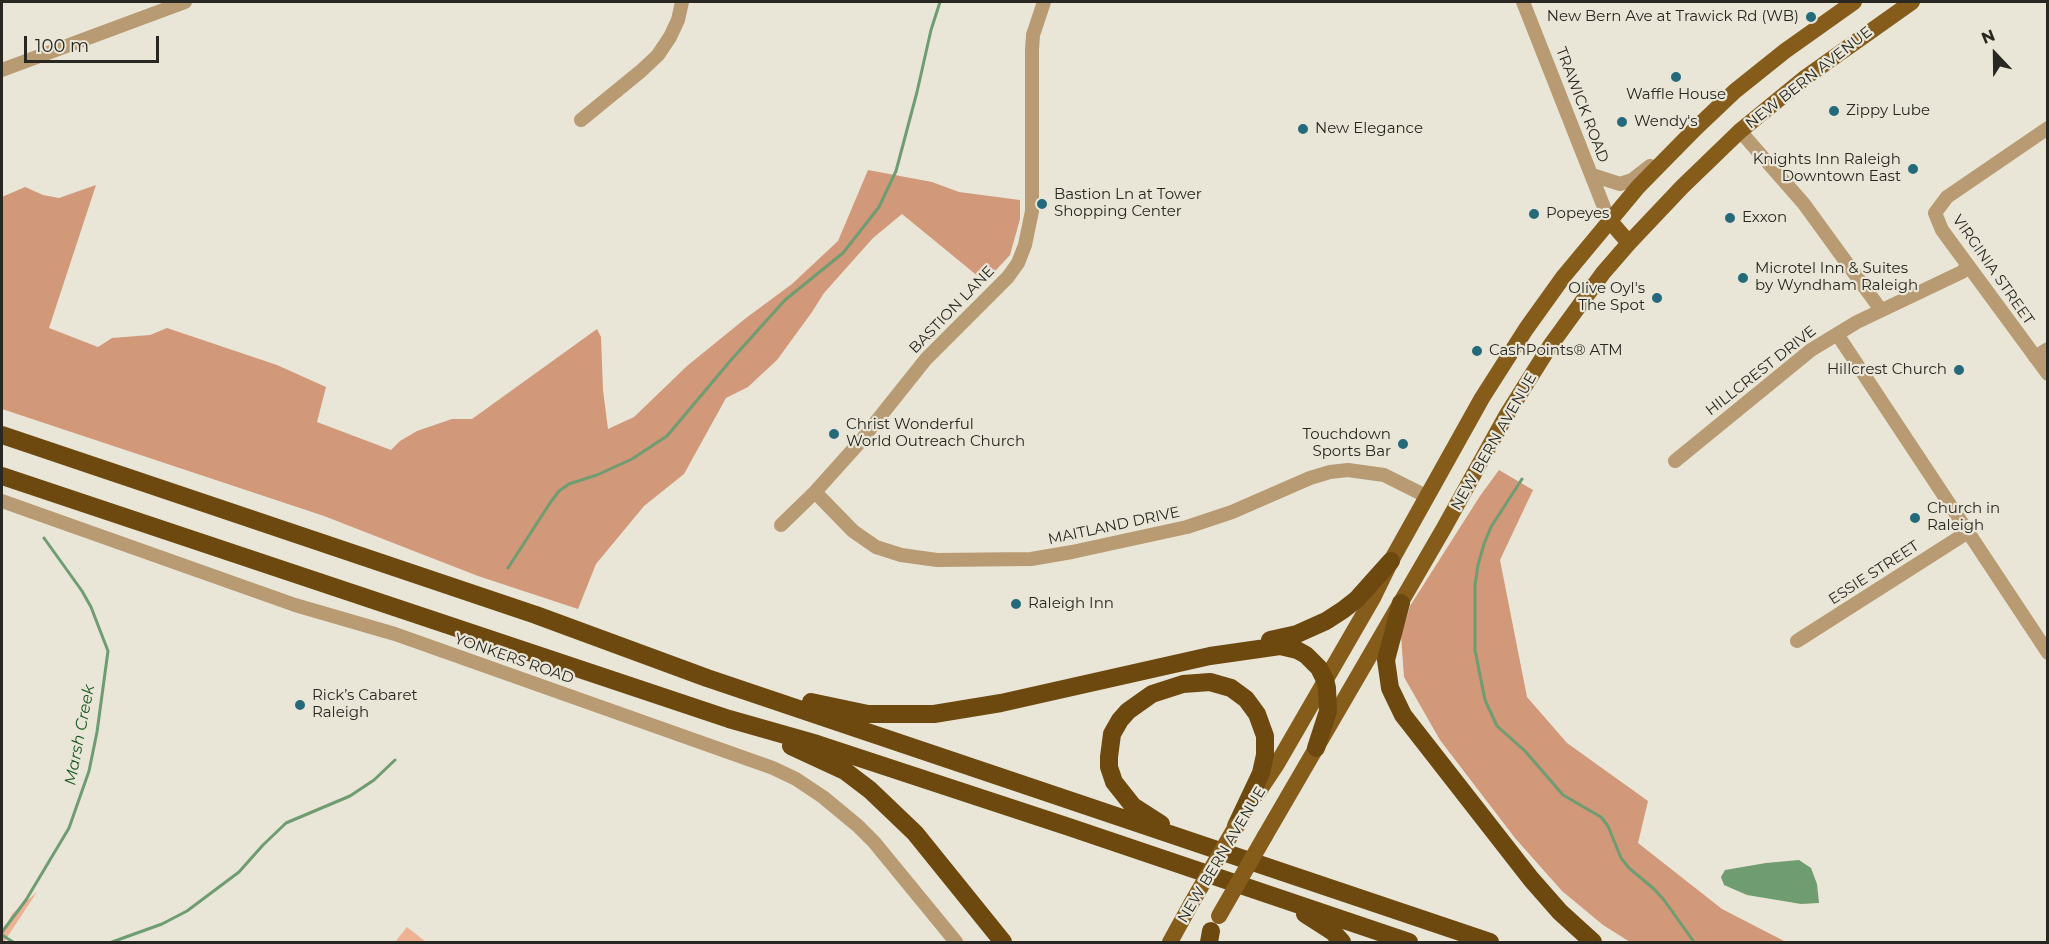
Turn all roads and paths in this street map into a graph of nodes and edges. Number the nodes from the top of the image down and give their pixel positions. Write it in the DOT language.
graph roads {
  1 [pos="185,2"];
  2 [pos="682,2"];
  3 [pos="1044,2"];
  4 [pos="1524,2"];
  5 [pos="1854,2"];
  6 [pos="1912,2"];
  7 [pos="2,70"];
  8 [pos="581,120"];
  9 [pos="2048,128"];
  10 [pos="1740,132"];
  11 [pos="1667,156"];
  12 [pos="1592,175"];
  13 [pos="1609,220"];
  14 [pos="1629,243"];
  15 [pos="1968,266"];
  16 [pos="1881,310"];
  17 [pos="1837,334"];
  18 [pos="2048,348"];
  19 [pos="2035,357"];
  20 [pos="2048,374"];
  21 [pos="2,435"];
  22 [pos="1675,461"];
  23 [pos="2,476"];
  24 [pos="815,492"];
  25 [pos="1426,496"];
  26 [pos="2,501"];
  27 [pos="781,525"];
  28 [pos="1968,532"];
  29 [pos="1391,561"];
  30 [pos="1401,603"];
  31 [pos="1797,641"];
  32 [pos="2048,653"];
  33 [pos="1210,656"];
  34 [pos="1325,680"];
  35 [pos="752,693"];
  36 [pos="729,719"];
  37 [pos="1316,748"];
  38 [pos="1236,826"];
  39 [pos="1196,844"];
  40 [pos="1280,899"];
  41 [pos="1211,933"];
  42 [pos="956,942"];
  43 [pos="1003,942"];
  44 [pos="1170,942"];
  45 [pos="1342,942"];
  46 [pos="1409,942"];
  47 [pos="1490,942"];
  48 [pos="1593,942"];
  1 -- 7 [label="street"];
  2 -- 8 [label="street"];
  3 -- 24 [label="street, BASTION LANE"];
  4 -- 12 [label="street, TRAWICK ROAD"];
  5 -- 11 [label="main road, NEW BERN AVENUE"];
  6 -- 10 [label="main road, NEW BERN AVENUE"];
  9 -- 15 [label="street, VIRGINIA STREET"];
  10 -- 14 [label="main road, NEW BERN AVENUE"];
  10 -- 16 [label="street"];
  11 -- 12 [label="street"];
  11 -- 13 [label="main road, NEW BERN AVENUE"];
  12 -- 13 [label="street, TRAWICK ROAD"];
  13 -- 14 [label="main road"];
  13 -- 25 [label="main road, NEW BERN AVENUE"];
  14 -- 30 [label="main road, NEW BERN AVENUE"];
  15 -- 16 [label="street, HILLCREST DRIVE"];
  15 -- 19 [label="street, VIRGINIA STREET"];
  16 -- 17 [label="street, HILLCREST DRIVE"];
  17 -- 22 [label="street, HILLCREST DRIVE"];
  17 -- 28 [label="street"];
  18 -- 19 [label="street"];
  19 -- 20 [label="street, VIRGINIA STREET"];
  21 -- 35 [label="highway"];
  23 -- 36 [label="highway"];
  24 -- 25 [label="street, MAITLAND DRIVE"];
  24 -- 27 [label="street, BASTION LANE"];
  25 -- 29 [label="main road, NEW BERN AVENUE"];
  26 -- 42 [label="street, YONKERS ROAD"];
  28 -- 31 [label="street, ESSIE STREET"];
  28 -- 32 [label="street"];
  29 -- 33 [label="highway"];
  29 -- 34 [label="main road, NEW BERN AVENUE"];
  30 -- 37 [label="main road, NEW BERN AVENUE"];
  30 -- 48 [label="highway"];
  33 -- 34 [label="highway"];
  33 -- 35 [label="highway"];
  34 -- 37 [label="highway"];
  34 -- 38 [label="main road, NEW BERN AVENUE"];
  35 -- 39 [label="highway"];
  36 -- 40 [label="highway"];
  36 -- 43 [label="highway"];
  37 -- 41 [label="main road, NEW BERN AVENUE, bridge"];
  38 -- 39 [label="highway"];
  38 -- 44 [label="main road, NEW BERN AVENUE, bridge"];
  39 -- 47 [label="highway"];
  40 -- 45 [label="highway"];
  40 -- 46 [label="highway"];
}
